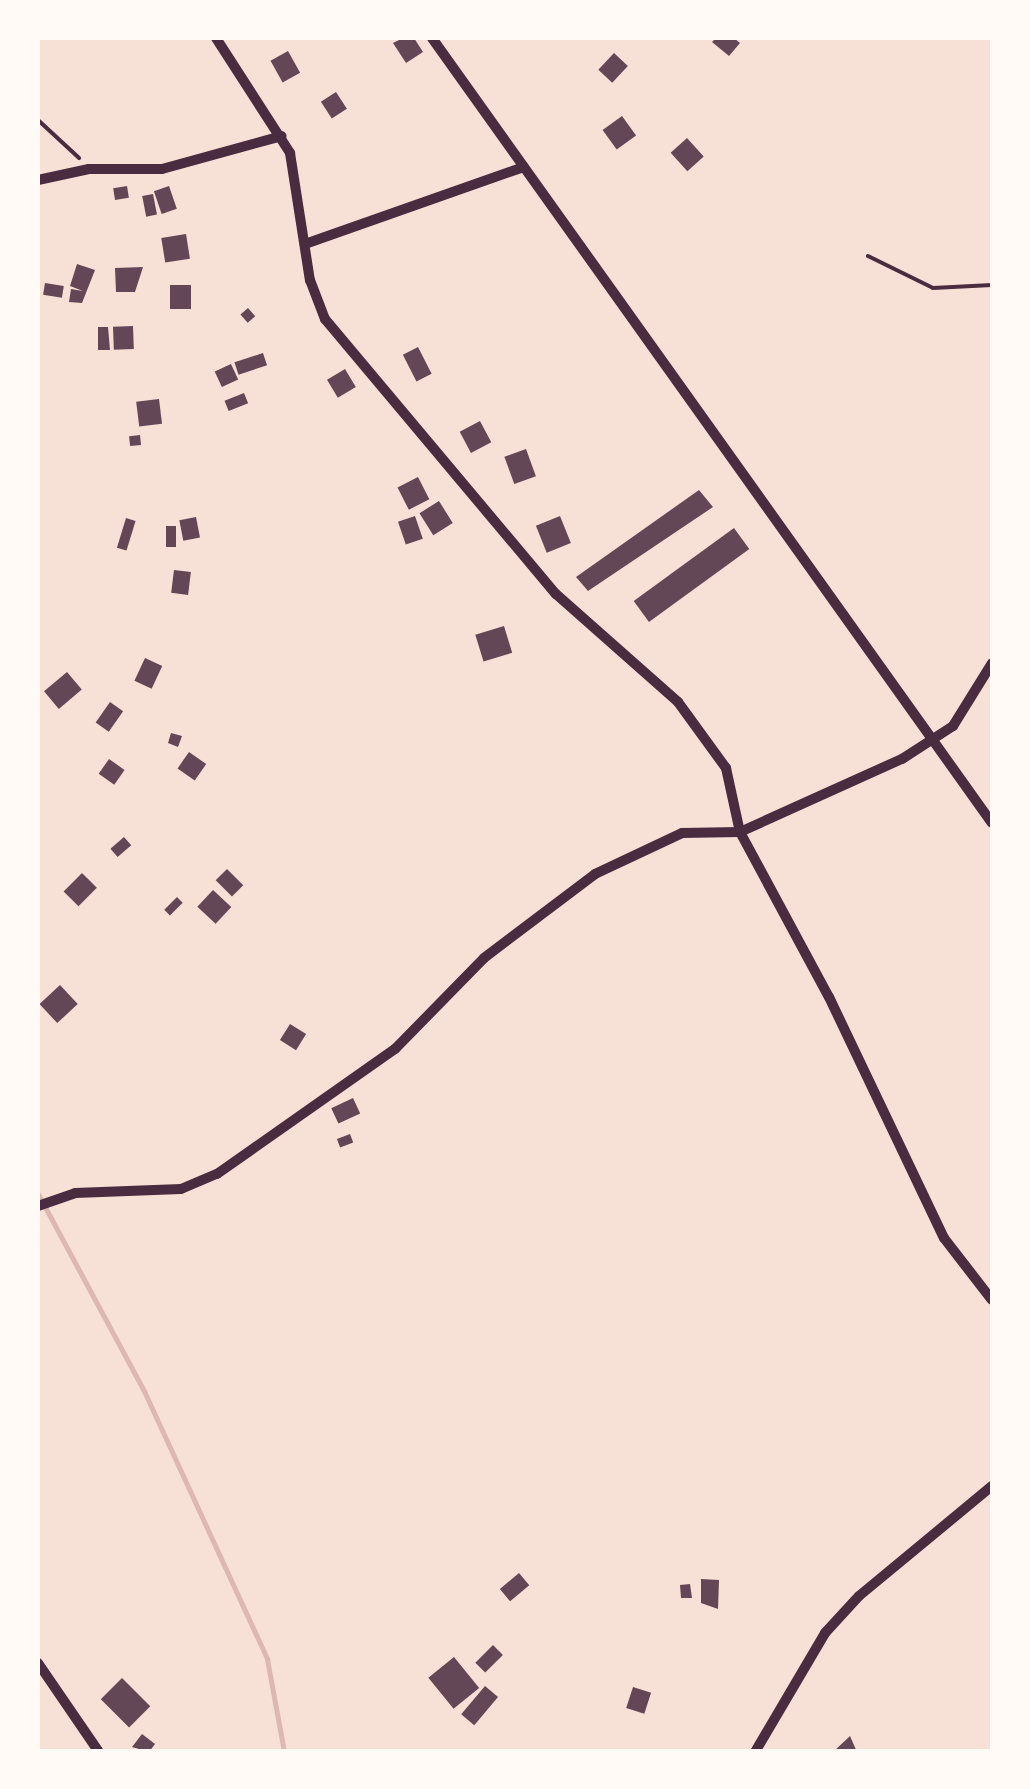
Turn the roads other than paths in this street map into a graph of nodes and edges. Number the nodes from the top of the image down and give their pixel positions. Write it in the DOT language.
graph roads {
  1 [pos="216,38"];
  2 [pos="432,38"];
  3 [pos="282,136"];
  4 [pos="524,166"];
  5 [pos="38,180"];
  6 [pos="306,244"];
  7 [pos="992,662"];
  8 [pos="934,742"];
  9 [pos="992,823"];
  10 [pos="740,832"];
  11 [pos="38,1206"];
  12 [pos="992,1300"];
  13 [pos="992,1486"];
  14 [pos="38,1662"];
  15 [pos="98,1752"];
  16 [pos="756,1752"];
  1 -- 3 [label="street"];
  2 -- 4 [label="street"];
  3 -- 5 [label="street"];
  3 -- 6 [label="street"];
  4 -- 6 [label="street"];
  4 -- 8 [label="street"];
  6 -- 10 [label="street"];
  7 -- 8 [label="street"];
  8 -- 9 [label="street"];
  8 -- 10 [label="street"];
  10 -- 11 [label="street"];
  10 -- 12 [label="street"];
  13 -- 16 [label="street"];
  14 -- 15 [label="street"];
}
